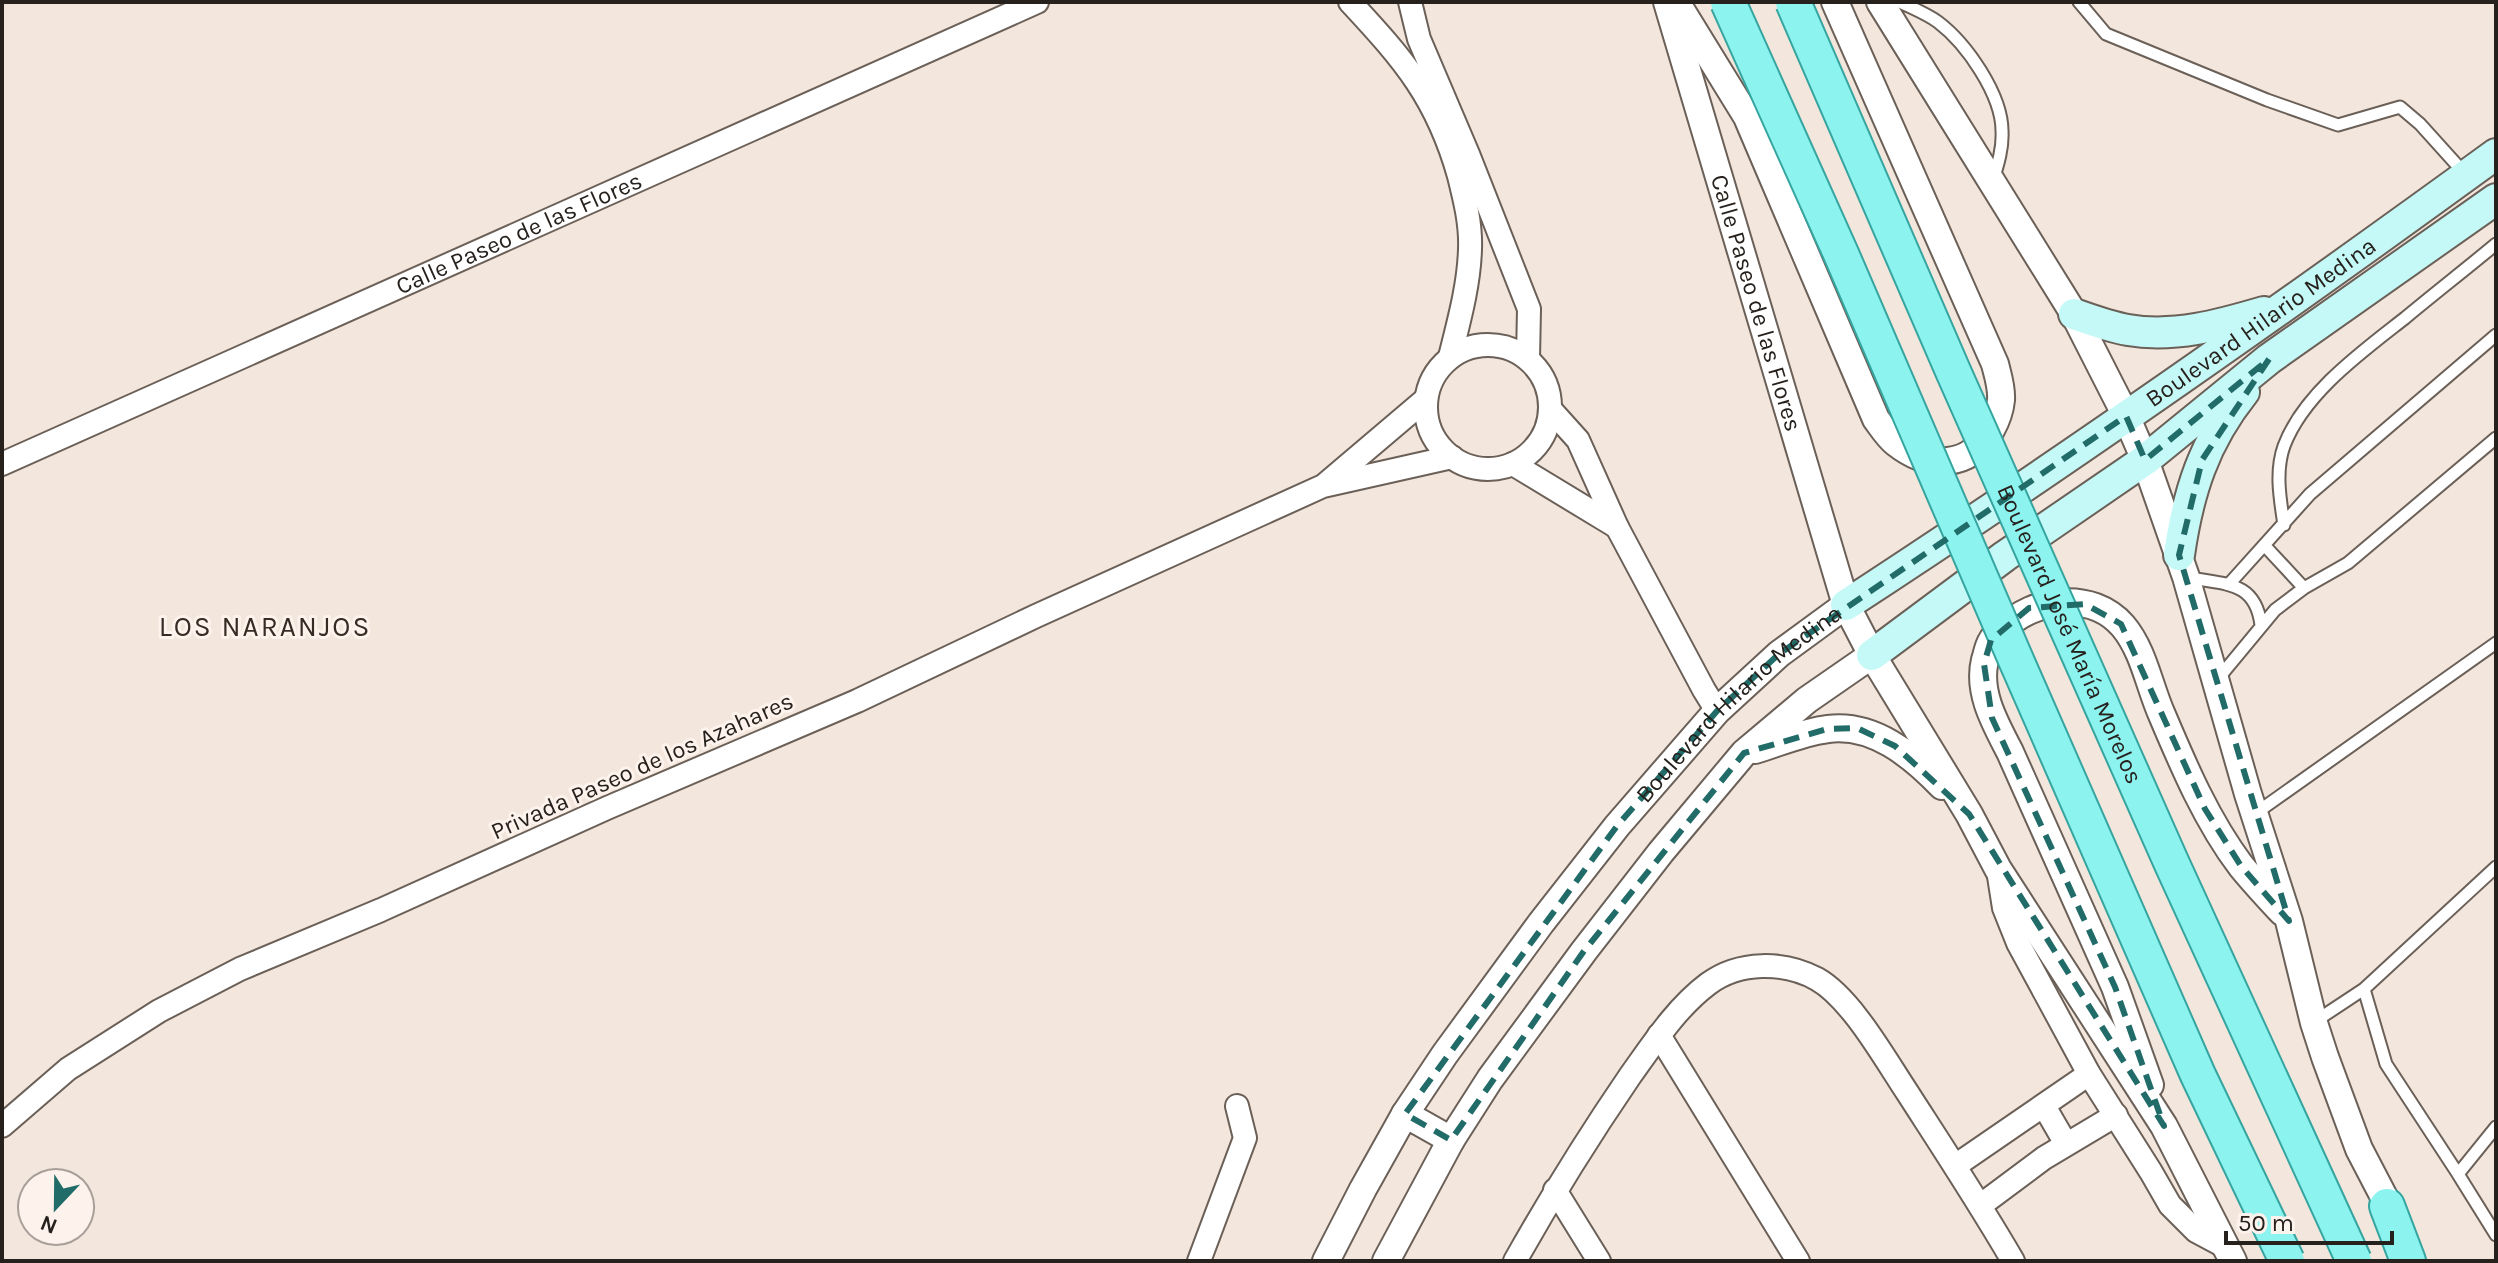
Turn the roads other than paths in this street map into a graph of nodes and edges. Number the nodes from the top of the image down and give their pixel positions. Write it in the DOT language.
graph roads {
  1 [pos="1037,2"];
  2 [pos="1350,2"];
  3 [pos="1410,2"];
  4 [pos="1667,2"];
  5 [pos="1676,2"];
  6 [pos="1728,2"];
  7 [pos="1793,2"];
  8 [pos="1835,2"];
  9 [pos="1880,2"];
  10 [pos="1900,2"];
  11 [pos="2079,2"];
  12 [pos="2496,154"];
  13 [pos="2467,176"];
  14 [pos="1991,184"];
  15 [pos="2489,208"];
  16 [pos="2496,244"];
  17 [pos="2285,306"];
  18 [pos="2074,314"];
  19 [pos="2496,335"];
  20 [pos="1450,357"];
  21 [pos="1528,358"];
  22 [pos="2269,359"];
  23 [pos="1426,399"];
  24 [pos="1551,410"];
  25 [pos="2126,416"];
  26 [pos="2496,438"];
  27 [pos="1452,457"];
  28 [pos="2145,460"];
  29 [pos="2,464"];
  30 [pos="1513,464"];
  31 [pos="1323,486"];
  32 [pos="2284,525"];
  33 [pos="1617,527"];
  34 [pos="2265,546"];
  35 [pos="2182,566"];
  36 [pos="2230,583"];
  37 [pos="2304,588"];
  38 [pos="1846,605"];
  39 [pos="2261,625"];
  40 [pos="2496,643"];
  41 [pos="1872,655"];
  42 [pos="2216,682"];
  43 [pos="1717,711"];
  44 [pos="1744,753"];
  45 [pos="1969,814"];
  46 [pos="2255,814"];
  47 [pos="2496,867"];
  48 [pos="1998,869"];
  49 [pos="2289,921"];
  50 [pos="2364,989"];
  51 [pos="2314,1023"];
  52 [pos="1659,1035"];
  53 [pos="2089,1074"];
  54 [pos="1237,1106"];
  55 [pos="2044,1106"];
  56 [pos="1405,1114"];
  57 [pos="2116,1115"];
  58 [pos="2,1126"];
  59 [pos="2164,1126"];
  60 [pos="2496,1127"];
  61 [pos="1451,1140"];
  62 [pos="2066,1144"];
  63 [pos="1955,1166"];
  64 [pos="2458,1174"];
  65 [pos="1555,1190"];
  66 [pos="1981,1205"];
  67 [pos="2387,1206"];
  68 [pos="2496,1235"];
  69 [pos="2230,1254"];
  70 [pos="1199,1261"];
  71 [pos="1326,1261"];
  72 [pos="1386,1261"];
  73 [pos="1515,1261"];
  74 [pos="1599,1261"];
  75 [pos="1798,1261"];
  76 [pos="2013,1261"];
  77 [pos="2287,1261"];
  78 [pos="2354,1261"];
  79 [pos="2408,1261"];
  80 [pos="2421,1261"];
  1 -- 29 [label="street, Calle Paseo de las Flores"];
  2 -- 20 [label="street"];
  3 -- 21 [label="street"];
  4 -- 38 [label="street, Calle Paseo de las Flores"];
  5 -- 8 [label="street"];
  6 -- 77 [label="main road, bridge"];
  7 -- 78 [label="main road, Boulevard José María Morelos, bridge"];
  9 -- 14 [label="street"];
  10 -- 14 [label="lane"];
  11 -- 13 [label="lane"];
  12 -- 13 [label="main road, Boulevard Hilario Medina"];
  13 -- 17 [label="main road, Boulevard Hilario Medina"];
  14 -- 18 [label="street"];
  15 -- 22 [label="main road, Boulevard Hilario Medina"];
  16 -- 32 [label="lane"];
  17 -- 18 [label="main road"];
  17 -- 25 [label="main road, Boulevard Hilario Medina"];
  18 -- 25 [label="street"];
  19 -- 32 [label="lane"];
  20 -- 21 [label="street"];
  20 -- 23 [label="street"];
  21 -- 24 [label="street"];
  22 -- 28 [label="main road, Boulevard Hilario Medina"];
  22 -- 35 [label="main road"];
  23 -- 27 [label="street"];
  23 -- 31 [label="street, Privada Paseo de los Azahares"];
  24 -- 30 [label="street"];
  24 -- 33 [label="street"];
  25 -- 28 [label="street"];
  25 -- 38 [label="main road, Boulevard Hilario Medina"];
  26 -- 37 [label="lane"];
  27 -- 30 [label="street"];
  27 -- 31 [label="street, Privada Paseo de los Azahares"];
  28 -- 35 [label="street"];
  28 -- 41 [label="main road, Boulevard Hilario Medina"];
  30 -- 33 [label="street"];
  31 -- 58 [label="street, Privada Paseo de los Azahares"];
  32 -- 34 [label="lane"];
  33 -- 43 [label="street"];
  34 -- 36 [label="lane"];
  34 -- 37 [label="lane"];
  35 -- 36 [label="lane"];
  35 -- 42 [label="street"];
  36 -- 39 [label="lane"];
  37 -- 39 [label="lane"];
  38 -- 41 [label="street, Calle Paseo de las Flores"];
  38 -- 43 [label="street, Boulevard Hilario Medina"];
  39 -- 42 [label="lane"];
  40 -- 46 [label="lane"];
  41 -- 44 [label="street, Boulevard Hilario Medina"];
  41 -- 45 [label="street, Calle Paseo de las Flores"];
  42 -- 46 [label="street"];
  43 -- 56 [label="street, Boulevard Hilario Medina"];
  44 -- 45 [label="street"];
  44 -- 61 [label="street, Boulevard Hilario Medina"];
  45 -- 48 [label="street"];
  46 -- 49 [label="street"];
  47 -- 50 [label="lane"];
  48 -- 53 [label="street"];
  48 -- 59 [label="street"];
  49 -- 51 [label="street"];
  49 -- 59 [label="street"];
  50 -- 51 [label="lane"];
  50 -- 64 [label="lane"];
  51 -- 67 [label="street"];
  52 -- 63 [label="street"];
  52 -- 65 [label="street"];
  52 -- 75 [label="street"];
  53 -- 55 [label="street"];
  53 -- 57 [label="street"];
  54 -- 70 [label="street"];
  55 -- 62 [label="street"];
  55 -- 63 [label="street"];
  56 -- 61 [label="street"];
  56 -- 71 [label="street, Boulevard Hilario Medina"];
  57 -- 62 [label="street"];
  57 -- 69 [label="street"];
  59 -- 69 [label="street"];
  60 -- 64 [label="lane"];
  61 -- 72 [label="street, Boulevard Hilario Medina"];
  62 -- 66 [label="street"];
  63 -- 66 [label="street"];
  64 -- 68 [label="lane"];
  65 -- 73 [label="street"];
  65 -- 74 [label="street"];
  66 -- 76 [label="street"];
  67 -- 79 [label="main road"];
  67 -- 80 [label="street"];
}
